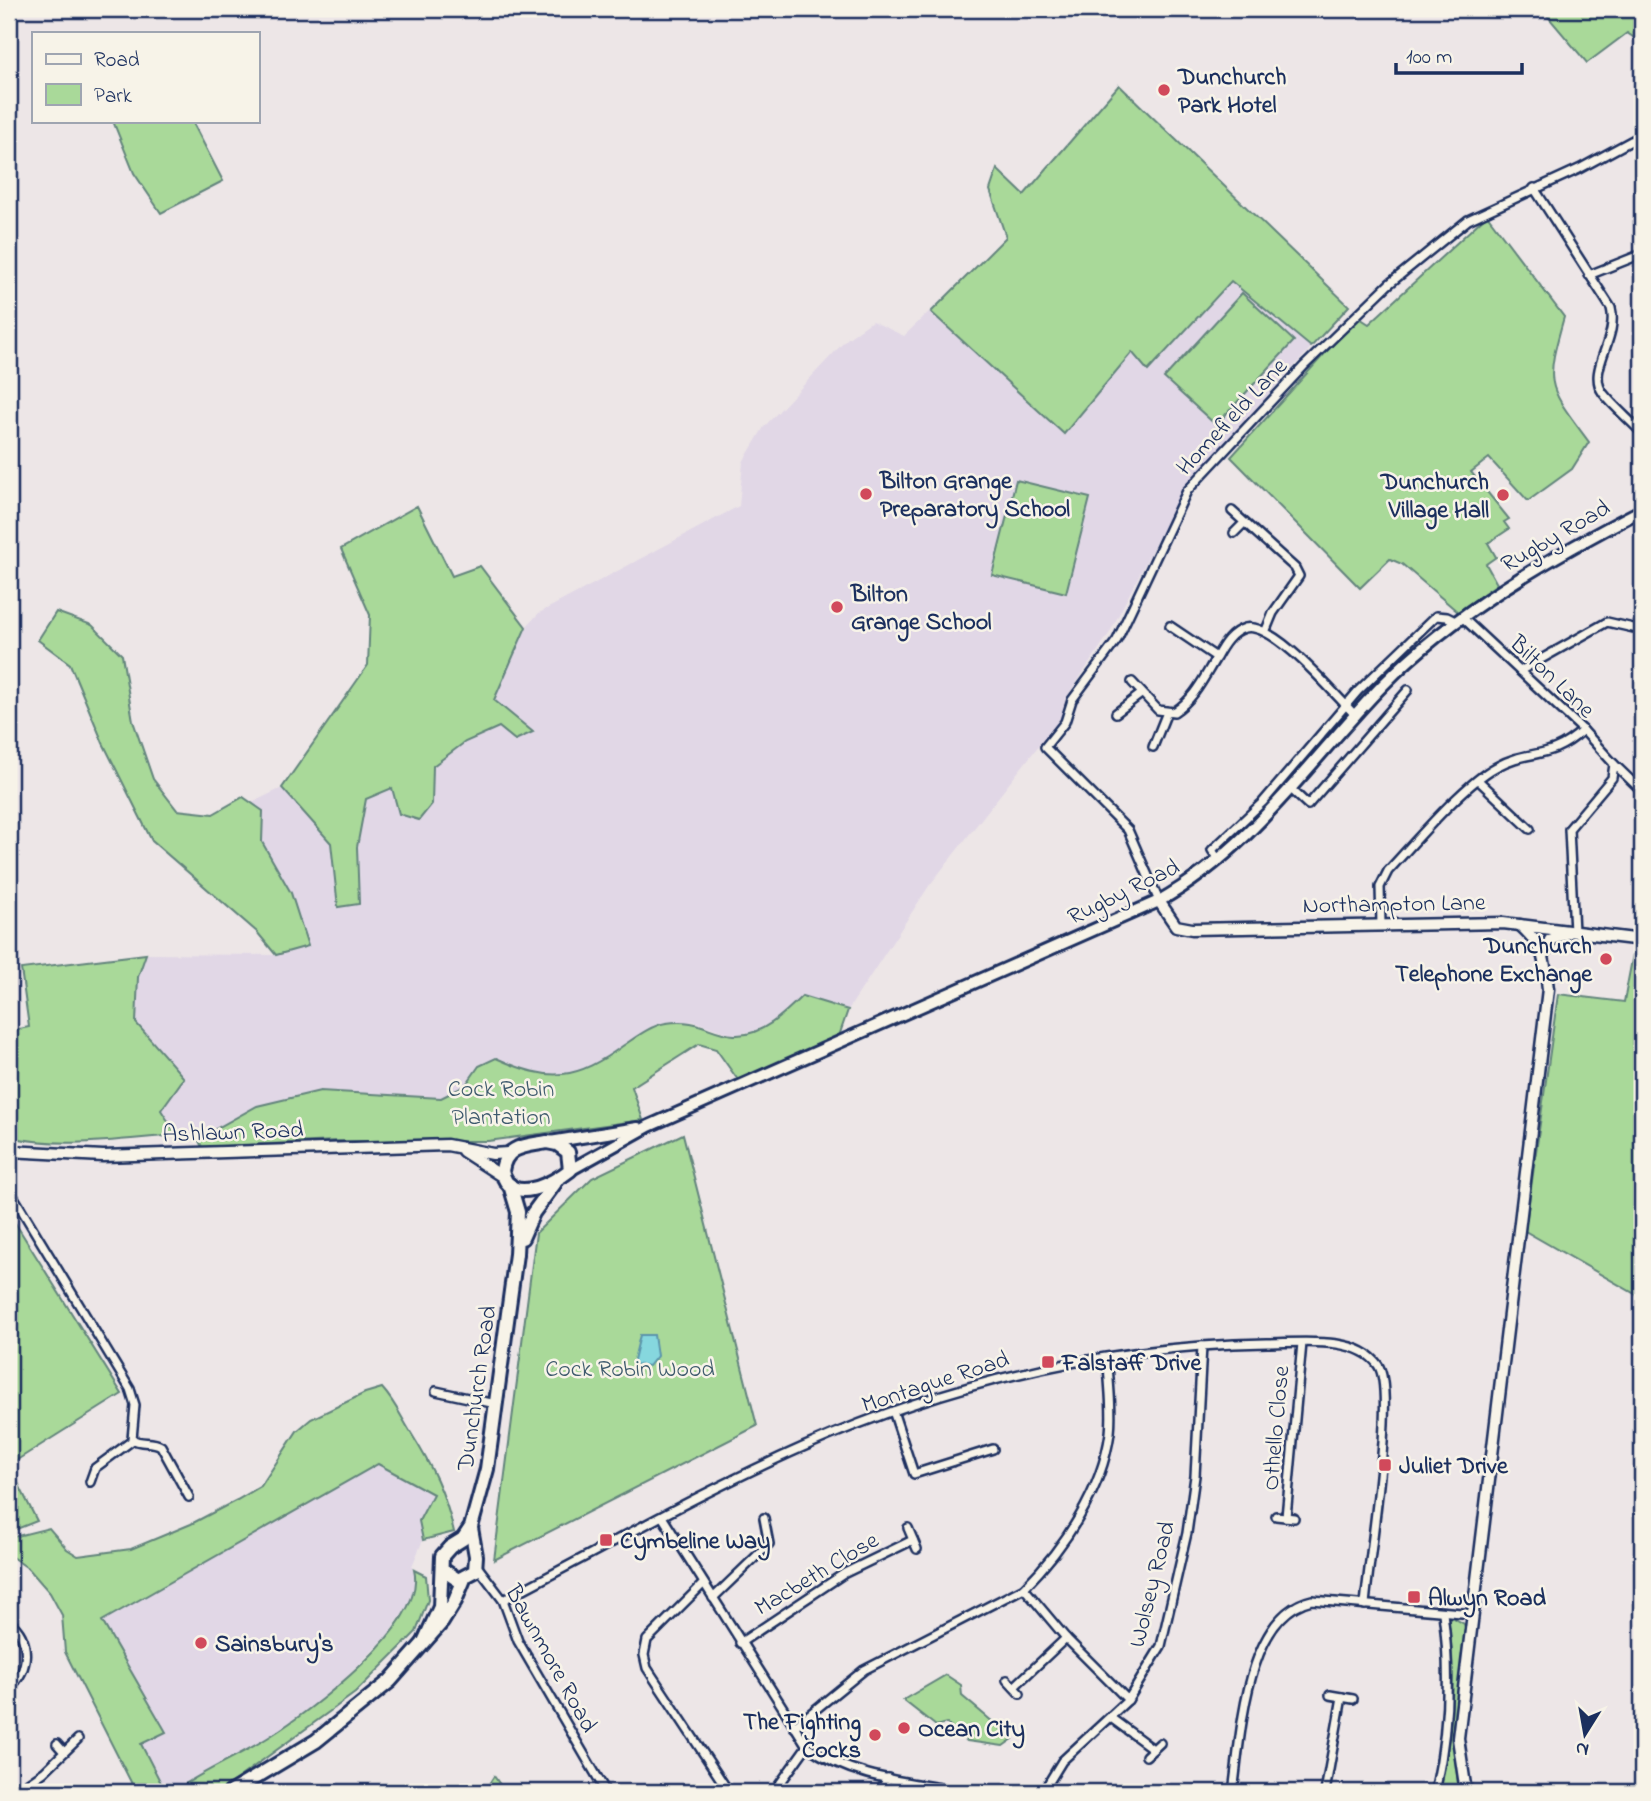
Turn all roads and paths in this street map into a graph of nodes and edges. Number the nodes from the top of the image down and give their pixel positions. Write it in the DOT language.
graph roads {
  1 [pos="1642,135"];
  2 [pos="1534,188"];
  3 [pos="1642,254"];
  4 [pos="1589,275"];
  5 [pos="1642,433"];
  6 [pos="1642,510"];
  7 [pos="1232,511"];
  8 [pos="1244,523"];
  9 [pos="1234,533"];
  10 [pos="1460,620"];
  11 [pos="1170,625"];
  12 [pos="1266,630"];
  13 [pos="1642,630"];
  14 [pos="1216,657"];
  15 [pos="1520,671"];
  16 [pos="1132,682"];
  17 [pos="1408,690"];
  18 [pos="1358,691"];
  19 [pos="1141,694"];
  20 [pos="1369,701"];
  21 [pos="1345,705"];
  22 [pos="1167,712"];
  23 [pos="1116,713"];
  24 [pos="1356,716"];
  25 [pos="1583,730"];
  26 [pos="1153,747"];
  27 [pos="1614,764"];
  28 [pos="1478,780"];
  29 [pos="1292,790"];
  30 [pos="1642,791"];
  31 [pos="1530,830"];
  32 [pos="1219,862"];
  33 [pos="1158,901"];
  34 [pos="1381,924"];
  35 [pos="1520,925"];
  36 [pos="1574,932"];
  37 [pos="1642,940"];
  38 [pos="1544,954"];
  39 [pos="649,1126"];
  40 [pos="547,1142"];
  41 [pos="458,1148"];
  42 [pos="9,1151"];
  43 [pos="508,1153"];
  44 [pos="570,1170"];
  45 [pos="558,1180"];
  46 [pos="506,1181"];
  47 [pos="9,1189"];
  48 [pos="516,1254"];
  49 [pos="1302,1343"];
  50 [pos="1202,1346"];
  51 [pos="1108,1357"];
  52 [pos="436,1391"];
  53 [pos="496,1404"];
  54 [pos="893,1411"];
  55 [pos="133,1440"];
  56 [pos="993,1449"];
  57 [pos="90,1482"];
  58 [pos="189,1497"];
  59 [pos="1276,1516"];
  60 [pos="663,1518"];
  61 [pos="764,1518"];
  62 [pos="471,1527"];
  63 [pos="908,1528"];
  64 [pos="913,1540"];
  65 [pos="457,1544"];
  66 [pos="917,1549"];
  67 [pos="473,1550"];
  68 [pos="443,1570"];
  69 [pos="470,1573"];
  70 [pos="703,1584"];
  71 [pos="1024,1588"];
  72 [pos="713,1598"];
  73 [pos="503,1600"];
  74 [pos="1365,1605"];
  75 [pos="1443,1613"];
  76 [pos="1473,1614"];
  77 [pos="9,1621"];
  78 [pos="1066,1637"];
  79 [pos="424,1642"];
  80 [pos="740,1643"];
  81 [pos="1007,1681"];
  82 [pos="9,1688"];
  83 [pos="1330,1695"];
  84 [pos="1342,1697"];
  85 [pos="1353,1699"];
  86 [pos="1128,1700"];
  87 [pos="1111,1718"];
  88 [pos="794,1727"];
  89 [pos="79,1739"];
  90 [pos="1160,1743"];
  91 [pos="57,1744"];
  92 [pos="807,1746"];
  93 [pos="1153,1749"];
  94 [pos="64,1752"];
  95 [pos="1146,1756"];
  96 [pos="888,1778"];
  97 [pos="237,1790"];
  98 [pos="15,1792"];
  99 [pos="606,1792"];
  100 [pos="729,1792"];
  101 [pos="774,1792"];
  102 [pos="880,1792"];
  103 [pos="965,1792"];
  104 [pos="1043,1792"];
  105 [pos="1233,1792"];
  106 [pos="1325,1792"];
  107 [pos="1436,1792"];
  108 [pos="1466,1792"];
  1 -- 2 [label="street, Homefield Lane"];
  2 -- 4 [label="street"];
  2 -- 33 [label="street, Homefield Lane"];
  3 -- 4 [label="street"];
  4 -- 5 [label="street"];
  6 -- 10 [label="main road, Rugby Road"];
  7 -- 8 [label="street"];
  8 -- 9 [label="street"];
  8 -- 12 [label="street"];
  10 -- 15 [label="street, Bilton Lane"];
  10 -- 18 [label="street"];
  10 -- 20 [label="main road, Rugby Road"];
  11 -- 14 [label="street"];
  12 -- 14 [label="street"];
  12 -- 21 [label="street"];
  13 -- 15 [label="street"];
  14 -- 22 [label="street"];
  15 -- 25 [label="street, Bilton Lane"];
  16 -- 19 [label="street"];
  17 -- 29 [label="street"];
  18 -- 20 [label="street"];
  18 -- 21 [label="street"];
  19 -- 22 [label="street"];
  19 -- 23 [label="street"];
  20 -- 24 [label="main road, Rugby Road"];
  21 -- 24 [label="street"];
  21 -- 32 [label="street"];
  22 -- 26 [label="street"];
  24 -- 29 [label="main road, Rugby Road"];
  25 -- 27 [label="street, Bilton Lane"];
  25 -- 28 [label="street"];
  27 -- 30 [label="street, Bilton Lane"];
  27 -- 36 [label="street"];
  28 -- 31 [label="street"];
  28 -- 34 [label="street"];
  29 -- 32 [label="main road, Rugby Road"];
  32 -- 33 [label="main road, Rugby Road"];
  33 -- 34 [label="street, Northampton Lane"];
  33 -- 39 [label="main road, Rugby Road"];
  34 -- 35 [label="street, Northampton Lane"];
  35 -- 36 [label="street, Northampton Lane"];
  35 -- 38 [label="street"];
  36 -- 37 [label="street, Northampton Lane"];
  36 -- 38 [label="street"];
  38 -- 76 [label="street"];
  39 -- 40 [label="main road"];
  39 -- 44 [label="main road"];
  40 -- 43 [label="highway"];
  40 -- 44 [label="highway"];
  41 -- 42 [label="street, Ashlawn Road"];
  41 -- 43 [label="street, Ashlawn Road"];
  41 -- 46 [label="street, Ashlawn Road"];
  43 -- 46 [label="highway"];
  44 -- 45 [label="highway"];
  45 -- 46 [label="highway"];
  45 -- 48 [label="highway, Dunchurch Road"];
  46 -- 48 [label="highway, Dunchurch Road"];
  47 -- 55 [label="street"];
  48 -- 53 [label="highway, Dunchurch Road"];
  49 -- 50 [label="street, Montague Road"];
  49 -- 59 [label="street, Othello Close"];
  49 -- 74 [label="street, Montague Road"];
  50 -- 51 [label="street, Montague Road"];
  50 -- 86 [label="street, Wolsey Road"];
  51 -- 54 [label="street, Montague Road"];
  51 -- 71 [label="street"];
  52 -- 53 [label="street"];
  53 -- 62 [label="highway, Dunchurch Road"];
  54 -- 56 [label="street"];
  54 -- 60 [label="street, Montague Road"];
  55 -- 57 [label="street"];
  55 -- 58 [label="street"];
  60 -- 70 [label="street"];
  60 -- 73 [label="street, Montague Road"];
  61 -- 72 [label="street"];
  62 -- 65 [label="highway, Dunchurch Road"];
  62 -- 67 [label="highway, Dunchurch Road"];
  63 -- 64 [label="street, Macbeth Close"];
  64 -- 66 [label="street, Macbeth Close"];
  64 -- 80 [label="street, Macbeth Close"];
  65 -- 67 [label="highway"];
  65 -- 68 [label="highway, Dunchurch Road"];
  67 -- 69 [label="highway, Dunchurch Road"];
  68 -- 69 [label="highway"];
  68 -- 79 [label="highway, Dunchurch Road"];
  69 -- 73 [label="street, Bawnmore Road"];
  69 -- 79 [label="highway, Dunchurch Road"];
  70 -- 72 [label="street"];
  70 -- 100 [label="street"];
  71 -- 78 [label="street"];
  71 -- 88 [label="street"];
  72 -- 80 [label="street"];
  73 -- 99 [label="street, Bawnmore Road"];
  74 -- 75 [label="street"];
  74 -- 105 [label="street"];
  75 -- 76 [label="street"];
  75 -- 107 [label="street"];
  76 -- 108 [label="street"];
  77 -- 82 [label="street"];
  78 -- 81 [label="street"];
  78 -- 86 [label="street"];
  79 -- 97 [label="highway, Dunchurch Road"];
  80 -- 88 [label="street"];
  83 -- 84 [label="street"];
  84 -- 85 [label="street"];
  84 -- 106 [label="street"];
  86 -- 87 [label="street, Wolsey Road"];
  87 -- 93 [label="street"];
  87 -- 104 [label="street, Wolsey Road"];
  88 -- 92 [label="street"];
  89 -- 94 [label="street"];
  90 -- 93 [label="street"];
  91 -- 94 [label="street"];
  92 -- 96 [label="street"];
  92 -- 101 [label="street"];
  93 -- 95 [label="street"];
  94 -- 98 [label="street"];
  96 -- 102 [label="street"];
  96 -- 103 [label="street"];
}
